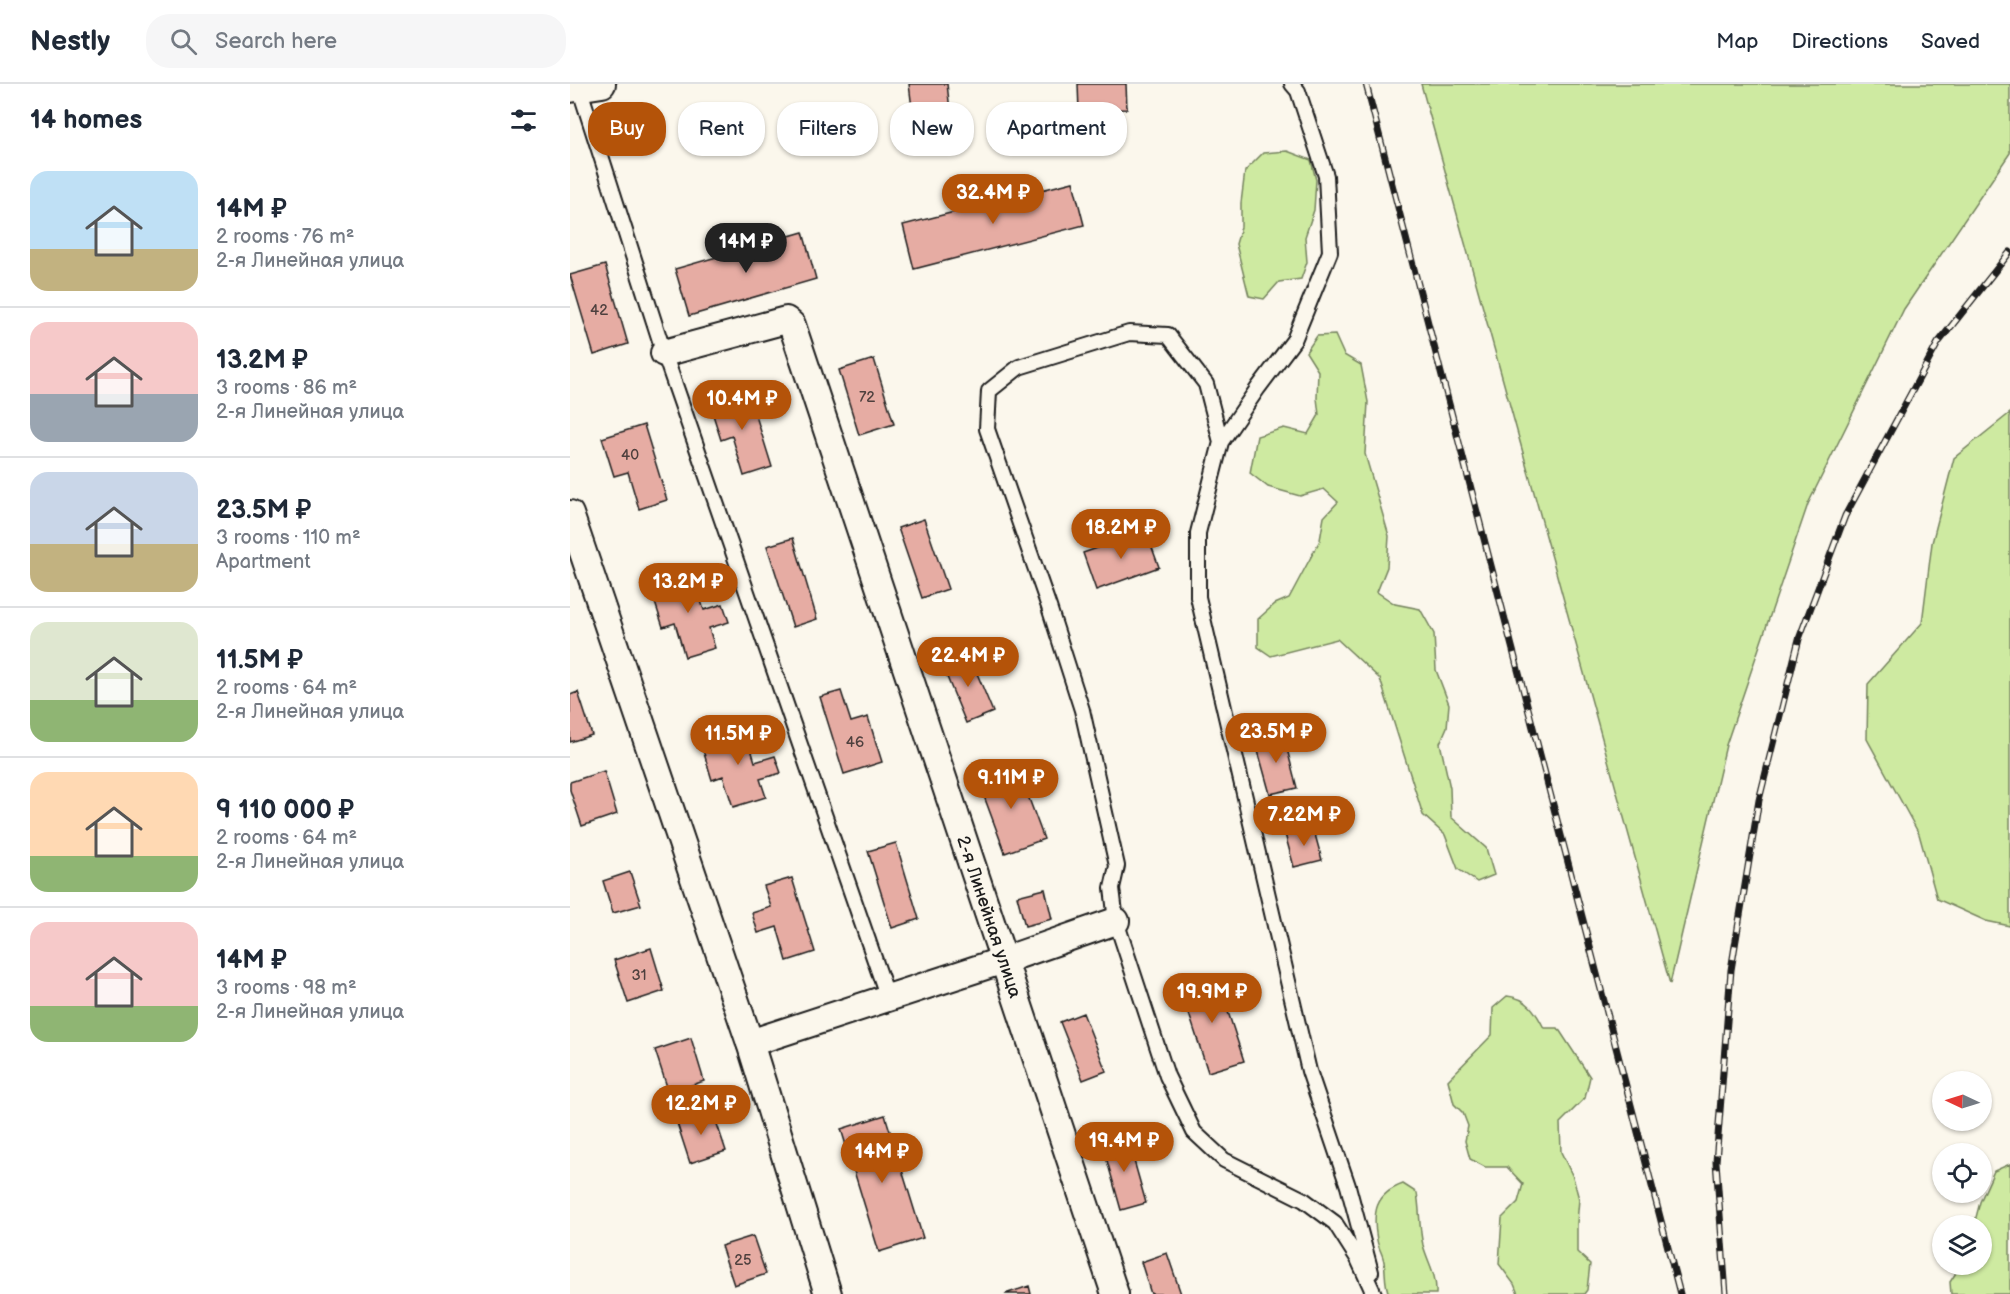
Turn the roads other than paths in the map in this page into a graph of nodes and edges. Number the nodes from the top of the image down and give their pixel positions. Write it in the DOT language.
graph roads {
  1 [pos="1292,84"];
  2 [pos="584,87"];
  3 [pos="664,353"];
  4 [pos="1221,442"];
  5 [pos="570,514"];
  6 [pos="1116,921"];
  7 [pos="1004,960"];
  8 [pos="888,998"];
  9 [pos="750,1043"];
  10 [pos="828,1294"];
  11 [pos="1115,1294"];
  12 [pos="1376,1294"];
  1 -- 4 [label="lane"];
  2 -- 3 [label="lane"];
  3 -- 7 [label="street, 2-я Линейная улица"];
  3 -- 8 [label="lane"];
  4 -- 6 [label="lane"];
  4 -- 12 [label="lane"];
  5 -- 9 [label="street"];
  6 -- 7 [label="street"];
  6 -- 12 [label="lane"];
  7 -- 8 [label="street"];
  7 -- 11 [label="street, 2-я Линейная улица"];
  8 -- 9 [label="street"];
  9 -- 10 [label="street"];
}
